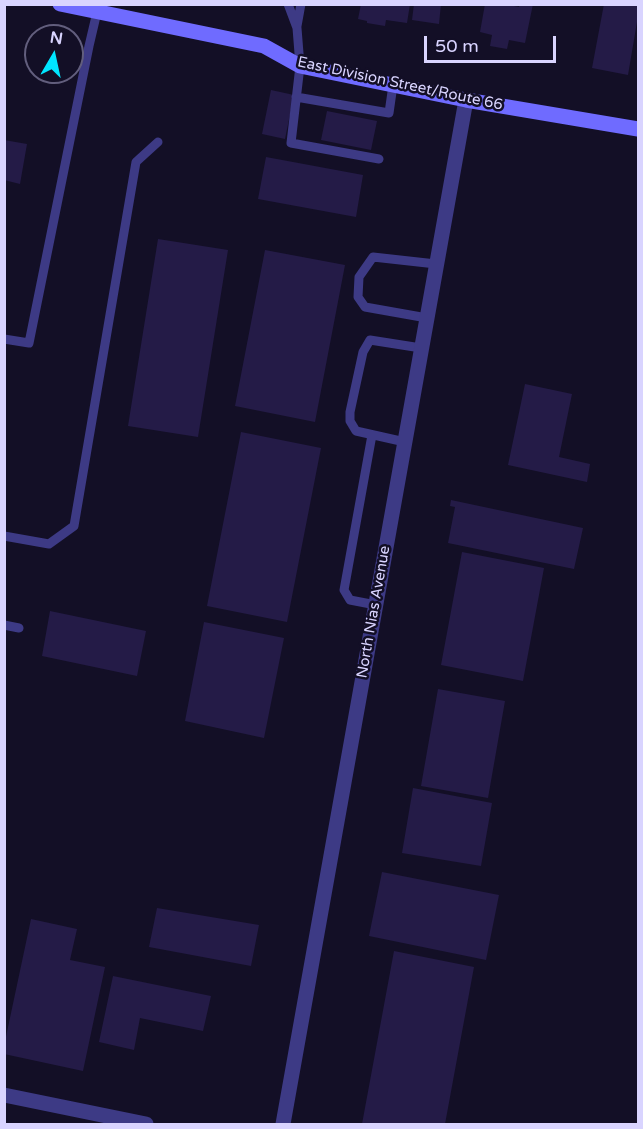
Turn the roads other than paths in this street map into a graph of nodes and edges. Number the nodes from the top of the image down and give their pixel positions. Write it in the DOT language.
graph roads {
  1 [pos="60,4"];
  2 [pos="288,4"];
  3 [pos="301,4"];
  4 [pos="87,9"];
  5 [pos="297,28"];
  6 [pos="300,66"];
  7 [pos="393,85"];
  8 [pos="296,97"];
  9 [pos="466,99"];
  10 [pos="639,129"];
  11 [pos="158,142"];
  12 [pos="379,159"];
  13 [pos="436,264"];
  14 [pos="427,318"];
  15 [pos="4,339"];
  16 [pos="421,348"];
  17 [pos="372,435"];
  18 [pos="405,442"];
  19 [pos="4,536"];
  20 [pos="376,605"];
  21 [pos="4,625"];
  22 [pos="19,628"];
  23 [pos="4,1095"];
  24 [pos="146,1125"];
  25 [pos="283,1125"];
  1 -- 4 [label="main road, East Division Street/Route 66"];
  2 -- 5 [label="lane"];
  3 -- 5 [label="lane"];
  4 -- 6 [label="main road, East Division Street/Route 66"];
  4 -- 15 [label="lane"];
  5 -- 6 [label="lane"];
  6 -- 7 [label="main road, East Division Street/Route 66"];
  6 -- 8 [label="lane"];
  7 -- 8 [label="lane"];
  7 -- 9 [label="main road, East Division Street/Route 66"];
  8 -- 12 [label="lane"];
  9 -- 10 [label="main road, East Division Street/Route 66"];
  9 -- 13 [label="street, North Nias Avenue"];
  11 -- 19 [label="lane"];
  13 -- 14 [label="street, North Nias Avenue"];
  13 -- 14 [label="lane"];
  14 -- 16 [label="street, North Nias Avenue"];
  16 -- 17 [label="lane"];
  16 -- 18 [label="street, North Nias Avenue"];
  17 -- 18 [label="lane"];
  17 -- 20 [label="lane"];
  18 -- 20 [label="street, North Nias Avenue"];
  20 -- 25 [label="street, North Nias Avenue"];
  21 -- 22 [label="lane"];
  23 -- 24 [label="street"];
}
